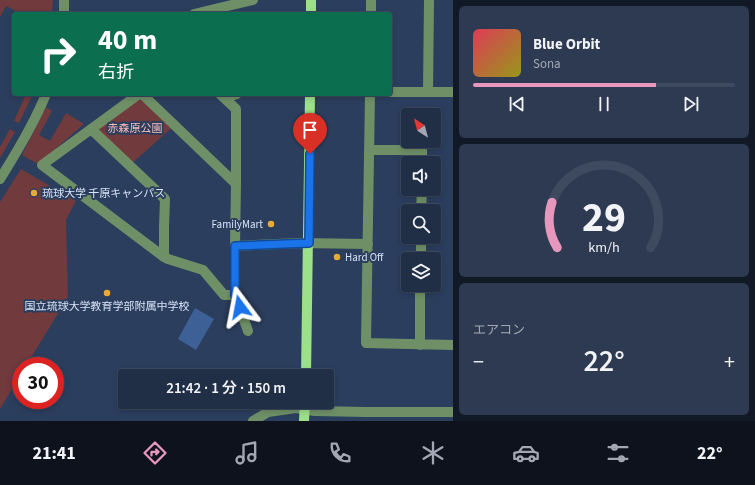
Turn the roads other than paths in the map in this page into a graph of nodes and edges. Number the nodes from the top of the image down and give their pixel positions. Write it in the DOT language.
graph roads {
  1 [pos="64,0"];
  2 [pos="253,0"];
  3 [pos="311,0"];
  4 [pos="371,0"];
  5 [pos="429,0"];
  6 [pos="235,2"];
  7 [pos="64,12"];
  8 [pos="201,12"];
  9 [pos="311,12"];
  10 [pos="371,12"];
  11 [pos="392,92"];
  12 [pos="428,92"];
  13 [pos="453,92"];
  14 [pos="45,96"];
  15 [pos="136,96"];
  16 [pos="144,96"];
  17 [pos="222,96"];
  18 [pos="310,96"];
  19 [pos="370,96"];
  20 [pos="91,129"];
  21 [pos="369,150"];
  22 [pos="422,156"];
  23 [pos="0,179"];
  24 [pos="236,184"];
  25 [pos="309,243"];
  26 [pos="368,244"];
  27 [pos="235,246"];
  28 [pos="164,257"];
  29 [pos="420,292"];
  30 [pos="235,295"];
  31 [pos="248,331"];
  32 [pos="420,345"];
  33 [pos="453,345"];
  34 [pos="306,369"];
  35 [pos="289,409"];
  36 [pos="305,409"];
  37 [pos="321,409"];
  38 [pos="453,412"];
  39 [pos="365,417"];
  40 [pos="253,421"];
  41 [pos="304,421"];
  1 -- 7 [label="street"];
  2 -- 6 [label="street"];
  3 -- 9 [label="main road"];
  4 -- 10 [label="street"];
  5 -- 12 [label="street"];
  6 -- 8 [label="street"];
  11 -- 12 [label="street"];
  12 -- 13 [label="street"];
  14 -- 23 [label="street"];
  15 -- 20 [label="street"];
  16 -- 24 [label="street"];
  17 -- 24 [label="street"];
  18 -- 25 [label="main road"];
  19 -- 21 [label="street"];
  20 -- 28 [label="street"];
  20 -- 28 [label="street"];
  21 -- 22 [label="street"];
  21 -- 26 [label="street"];
  24 -- 27 [label="street"];
  25 -- 26 [label="street"];
  25 -- 27 [label="street"];
  25 -- 34 [label="main road"];
  26 -- 32 [label="street"];
  27 -- 30 [label="street"];
  28 -- 30 [label="street"];
  29 -- 32 [label="street"];
  30 -- 31 [label="street"];
  32 -- 33 [label="street"];
  35 -- 40 [label="street"];
  36 -- 41 [label="main road"];
  37 -- 39 [label="street"];
  38 -- 39 [label="street"];
}
